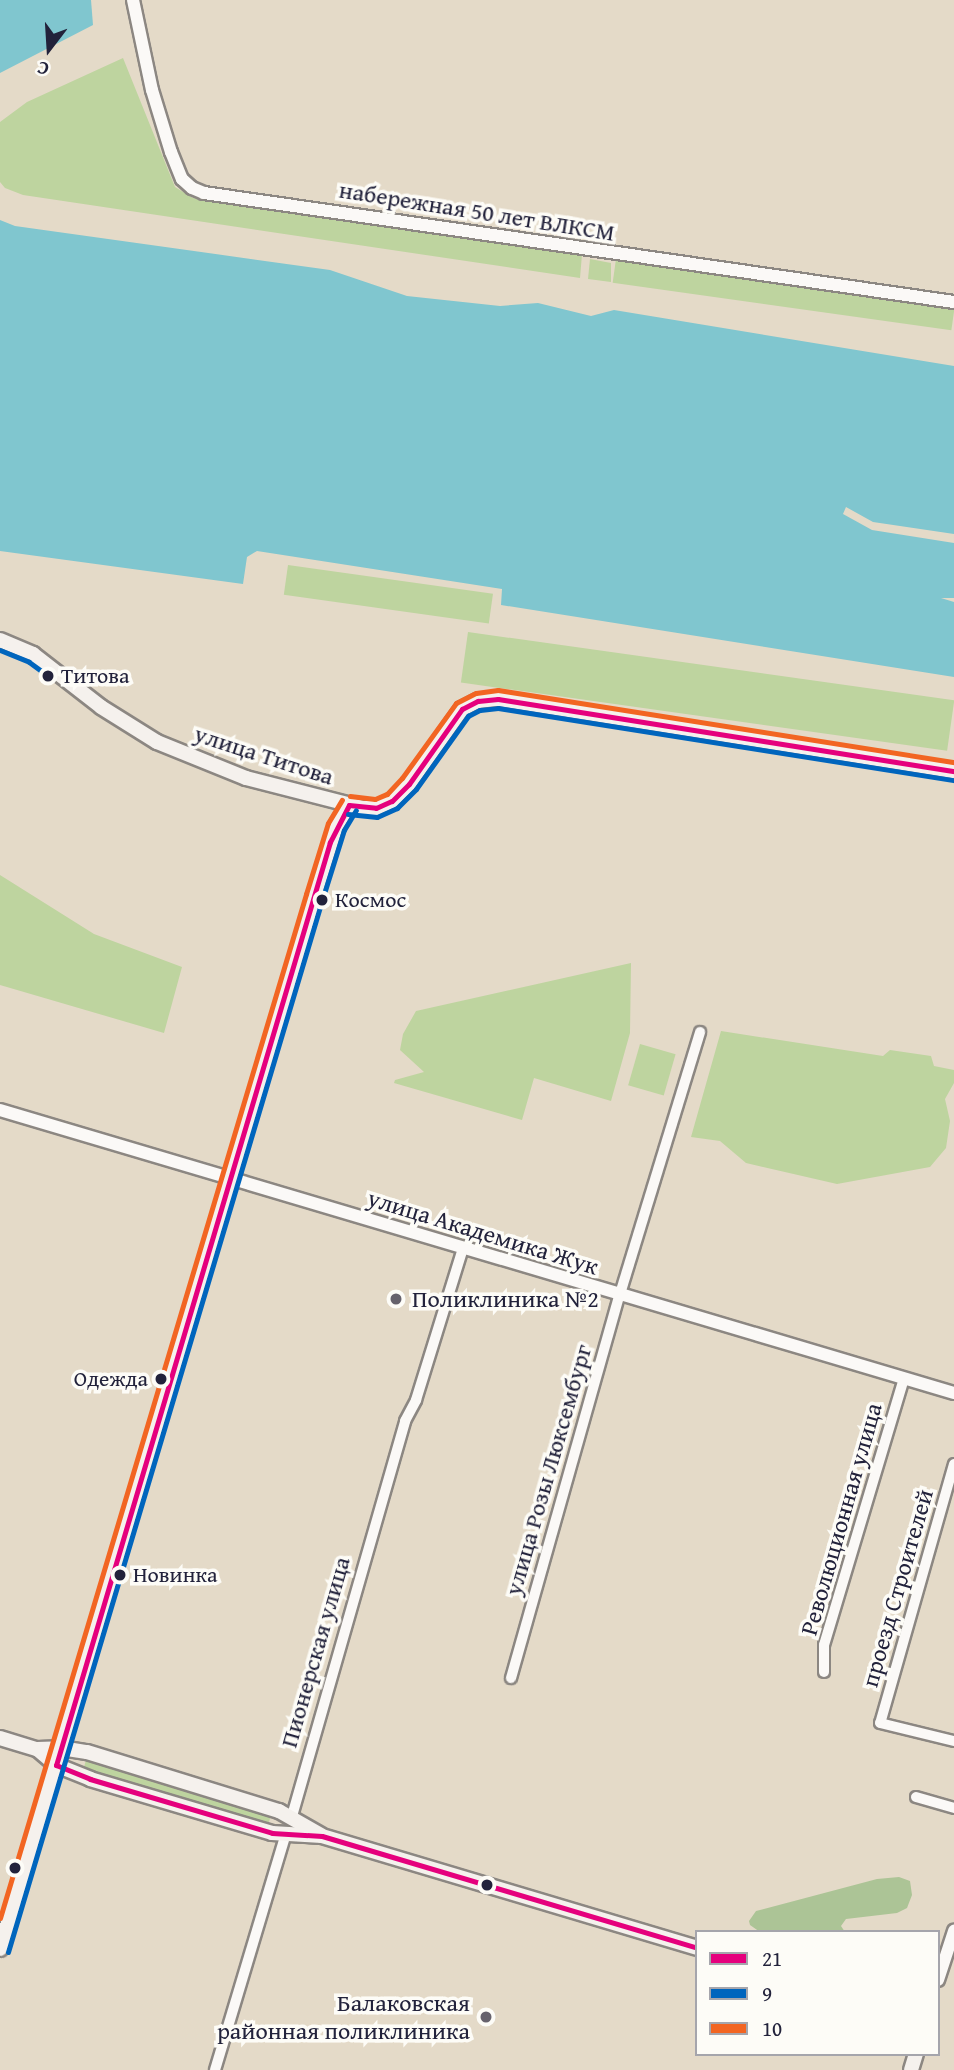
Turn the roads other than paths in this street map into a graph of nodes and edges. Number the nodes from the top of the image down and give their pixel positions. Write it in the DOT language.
graph roads {
  1 [pos="133,0"];
  2 [pos="954,302"];
  3 [pos="0,639"];
  4 [pos="954,771"];
  5 [pos="349,805"];
  6 [pos="700,1032"];
  7 [pos="0,1111"];
  8 [pos="232,1179"];
  9 [pos="463,1248"];
  10 [pos="620,1294"];
  11 [pos="904,1378"];
  12 [pos="954,1393"];
  13 [pos="954,1464"];
  14 [pos="824,1672"];
  15 [pos="511,1678"];
  16 [pos="0,1738"];
  17 [pos="954,1741"];
  18 [pos="61,1748"];
  19 [pos="37,1749"];
  20 [pos="56,1765"];
  21 [pos="916,1797"];
  22 [pos="954,1808"];
  23 [pos="292,1816"];
  24 [pos="286,1834"];
  25 [pos="322,1836"];
  26 [pos="954,1931"];
  27 [pos="695,1947"];
  28 [pos="0,1949"];
  29 [pos="940,1974"];
  30 [pos="215,2070"];
  1 -- 2 [label="street, набережная 50 лет ВЛКСМ"];
  3 -- 5 [label="main road, улица Титова"];
  4 -- 5 [label="main road, улица Титова"];
  5 -- 8 [label="main road"];
  6 -- 10 [label="street, улица Розы Люксембург"];
  7 -- 8 [label="street, улица Академика Жук"];
  8 -- 9 [label="street, улица Академика Жук"];
  8 -- 18 [label="main road"];
  9 -- 10 [label="street, улица Академика Жук"];
  9 -- 23 [label="street, Пионерская улица"];
  10 -- 11 [label="street, улица Академика Жук"];
  10 -- 15 [label="street, улица Розы Люксембург"];
  11 -- 12 [label="street, улица Академика Жук"];
  11 -- 14 [label="street, Революционная улица"];
  13 -- 17 [label="street, проезд Строителей"];
  16 -- 19 [label="main road"];
  18 -- 19 [label="main road"];
  18 -- 20 [label="main road"];
  18 -- 23 [label="main road"];
  19 -- 20 [label="main road"];
  20 -- 24 [label="main road"];
  20 -- 28 [label="main road"];
  21 -- 22 [label="street"];
  23 -- 24 [label="main road, Пионерская улица"];
  23 -- 25 [label="main road"];
  24 -- 25 [label="main road"];
  24 -- 30 [label="street, Пионерская улица"];
  25 -- 27 [label="main road"];
  26 -- 29 [label="street"];
}
